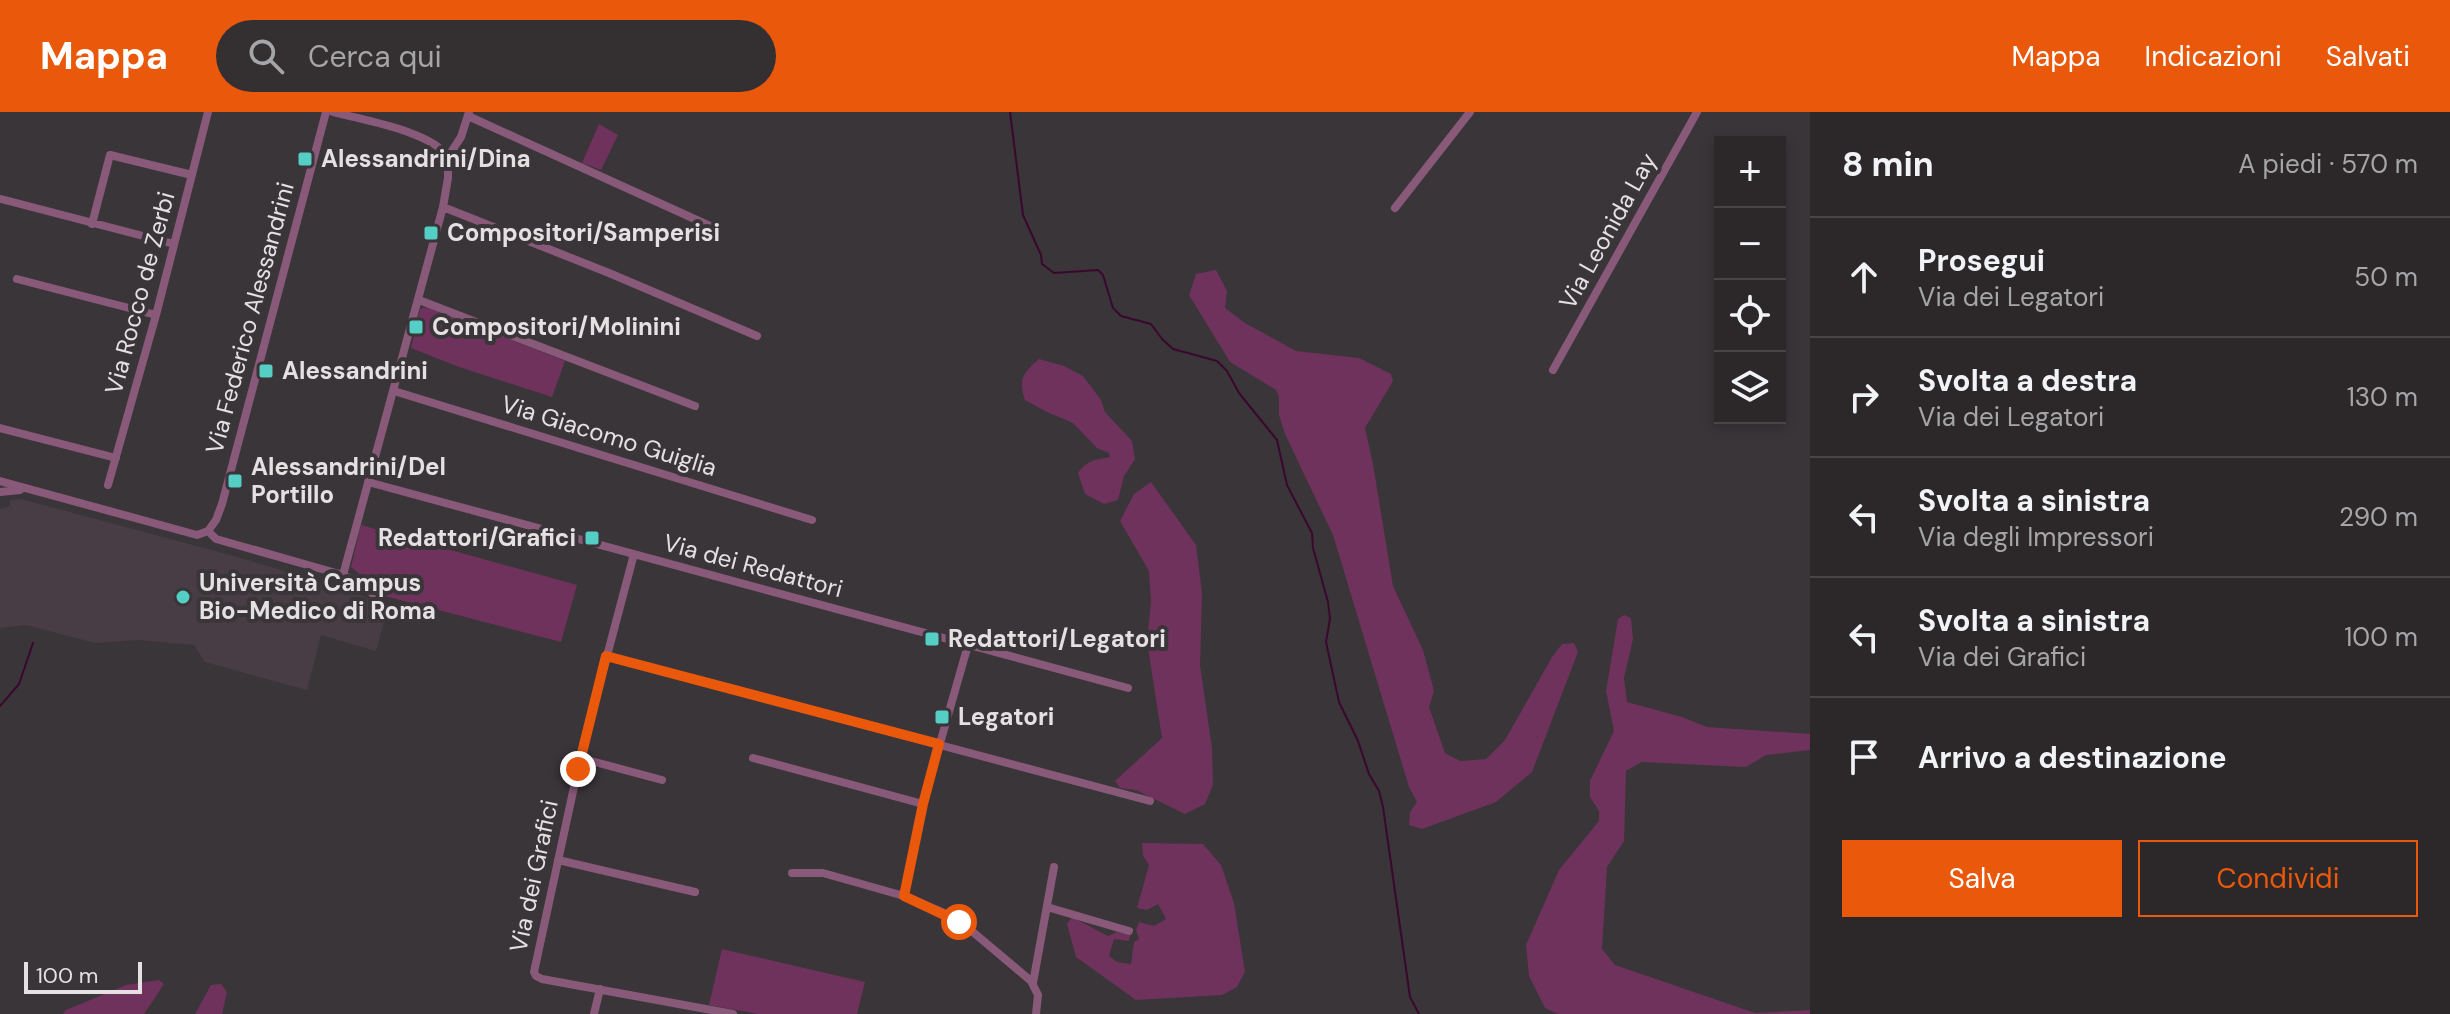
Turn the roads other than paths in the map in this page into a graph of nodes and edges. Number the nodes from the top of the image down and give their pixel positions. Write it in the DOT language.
graph roads {
  1 [pos="208,112"];
  2 [pos="326,112"];
  3 [pos="333,112"];
  4 [pos="1470,112"];
  5 [pos="1697,112"];
  6 [pos="468,114"];
  7 [pos="448,157"];
  8 [pos="192,175"];
  9 [pos="1,199"];
  10 [pos="443,207"];
  11 [pos="1395,208"];
  12 [pos="92,224"];
  13 [pos="710,226"];
  14 [pos="174,244"];
  15 [pos="17,279"];
  16 [pos="419,300"];
  17 [pos="156,315"];
  18 [pos="757,336"];
  19 [pos="1553,370"];
  20 [pos="394,391"];
  21 [pos="695,406"];
  22 [pos="0,428"];
  23 [pos="116,458"];
  24 [pos="0,481"];
  25 [pos="368,482"];
  26 [pos="108,485"];
  27 [pos="32,491"];
  28 [pos="0,492"];
  29 [pos="812,520"];
  30 [pos="208,531"];
  31 [pos="634,554"];
  32 [pos="343,575"];
  33 [pos="376,596"];
  34 [pos="968,645"];
  35 [pos="606,656"];
  36 [pos="1128,688"];
  37 [pos="939,744"];
  38 [pos="580,758"];
  39 [pos="753,758"];
  40 [pos="662,780"];
  41 [pos="1150,801"];
  42 [pos="923,804"];
  43 [pos="558,860"];
  44 [pos="1054,867"];
  45 [pos="792,873"];
  46 [pos="695,892"];
  47 [pos="904,896"];
  48 [pos="1047,907"];
  49 [pos="1129,931"];
  50 [pos="1033,983"];
  51 [pos="600,989"];
  52 [pos="594,1014"];
  53 [pos="733,1014"];
  54 [pos="1036,1014"];
  1 -- 8 [label="street, Via Rocco de Zerbi"];
  2 -- 30 [label="street, Via Federico Alessandrini"];
  3 -- 7 [label="street"];
  4 -- 11 [label="street"];
  5 -- 19 [label="street, Via Leonida Lay"];
  6 -- 7 [label="street"];
  6 -- 13 [label="street"];
  7 -- 10 [label="street"];
  8 -- 12 [label="street"];
  8 -- 14 [label="street, Via Rocco de Zerbi"];
  9 -- 12 [label="street"];
  10 -- 16 [label="street"];
  10 -- 18 [label="street"];
  12 -- 14 [label="street"];
  14 -- 17 [label="street, Via Rocco de Zerbi"];
  15 -- 17 [label="street"];
  16 -- 20 [label="street"];
  16 -- 21 [label="street"];
  17 -- 23 [label="street, Via Rocco de Zerbi"];
  20 -- 25 [label="street"];
  20 -- 29 [label="street, Via Giacomo Guiglia"];
  22 -- 23 [label="street"];
  23 -- 26 [label="street, Via Rocco de Zerbi"];
  24 -- 27 [label="street"];
  25 -- 31 [label="street, Via dei Redattori"];
  25 -- 32 [label="street"];
  27 -- 28 [label="street"];
  27 -- 30 [label="street"];
  30 -- 32 [label="street"];
  31 -- 34 [label="street, Via dei Redattori"];
  31 -- 35 [label="street, Via dei Grafici"];
  32 -- 33 [label="street"];
  34 -- 36 [label="street, Via dei Redattori"];
  34 -- 37 [label="street"];
  35 -- 37 [label="street"];
  35 -- 38 [label="street, Via dei Grafici"];
  37 -- 41 [label="street"];
  37 -- 42 [label="street"];
  38 -- 40 [label="street"];
  38 -- 43 [label="street, Via dei Grafici"];
  39 -- 42 [label="street"];
  42 -- 47 [label="street"];
  43 -- 46 [label="street"];
  43 -- 51 [label="street, Via dei Grafici"];
  44 -- 48 [label="street"];
  45 -- 47 [label="street"];
  47 -- 50 [label="street"];
  48 -- 49 [label="street"];
  48 -- 50 [label="street"];
  50 -- 54 [label="street"];
  51 -- 52 [label="street"];
  51 -- 53 [label="street"];
}
